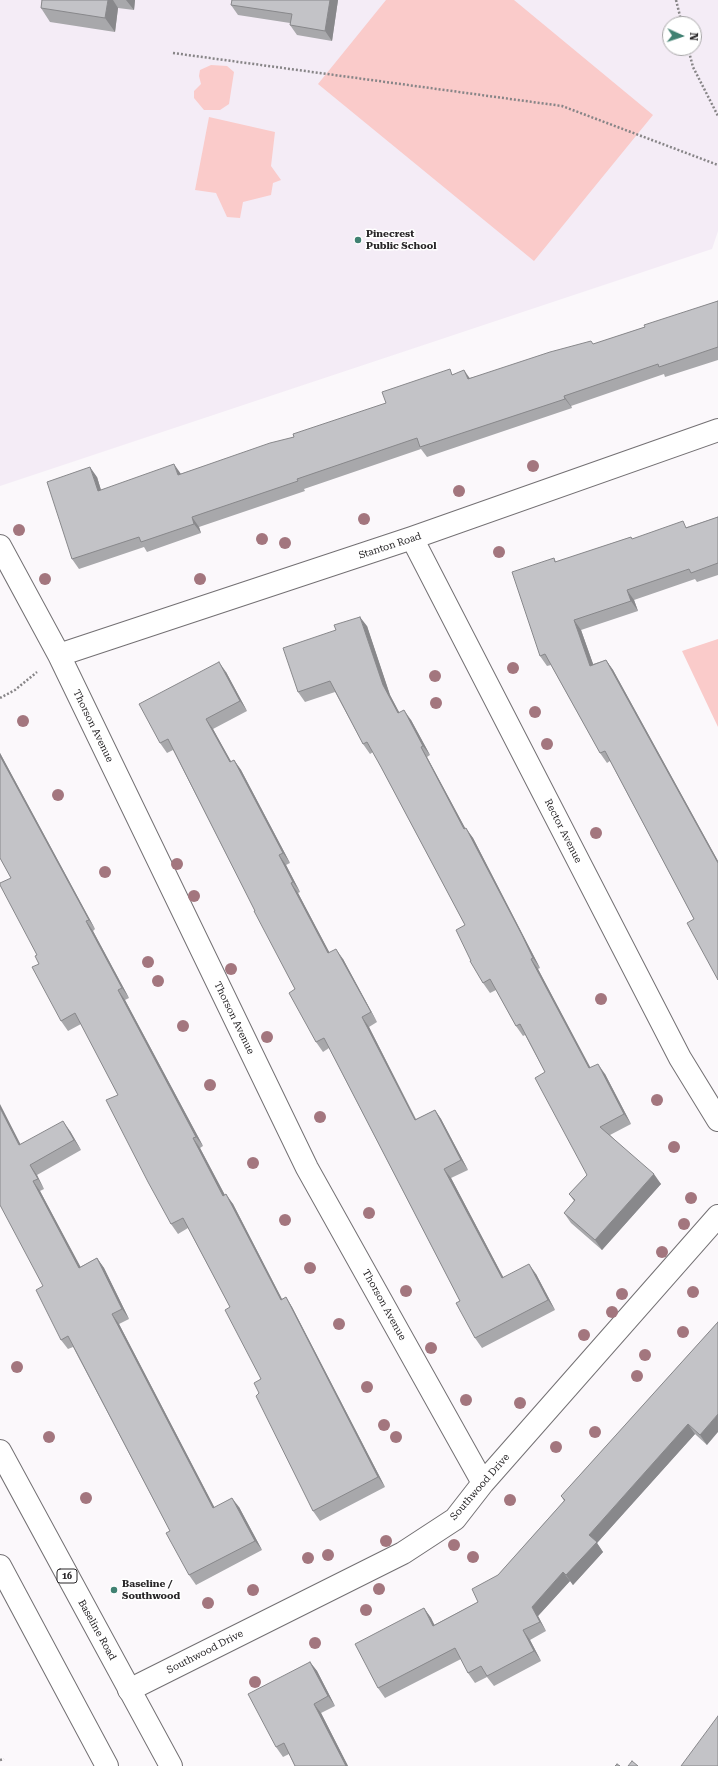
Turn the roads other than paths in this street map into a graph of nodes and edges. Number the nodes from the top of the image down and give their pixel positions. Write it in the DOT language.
graph roads {
  1 [pos="718,430"];
  2 [pos="412,538"];
  3 [pos="0,546"];
  4 [pos="59,655"];
  5 [pos="718,1120"];
  6 [pos="718,1216"];
  7 [pos="2,1459"];
  8 [pos="482,1483"];
  9 [pos="0,1566"];
  10 [pos="129,1690"];
  11 [pos="107,1766"];
  12 [pos="170,1766"];
  1 -- 2 [label="street, Stanton Road"];
  2 -- 4 [label="street, Stanton Road"];
  2 -- 5 [label="street, Rector Avenue"];
  3 -- 4 [label="street, Thorson Avenue"];
  4 -- 8 [label="street, Thorson Avenue"];
  6 -- 8 [label="street, Southwood Drive"];
  7 -- 10 [label="street, Baseline Road / 16"];
  8 -- 10 [label="street, Southwood Drive"];
  9 -- 11 [label="street"];
  10 -- 12 [label="street, Baseline Road / 16"];
}
